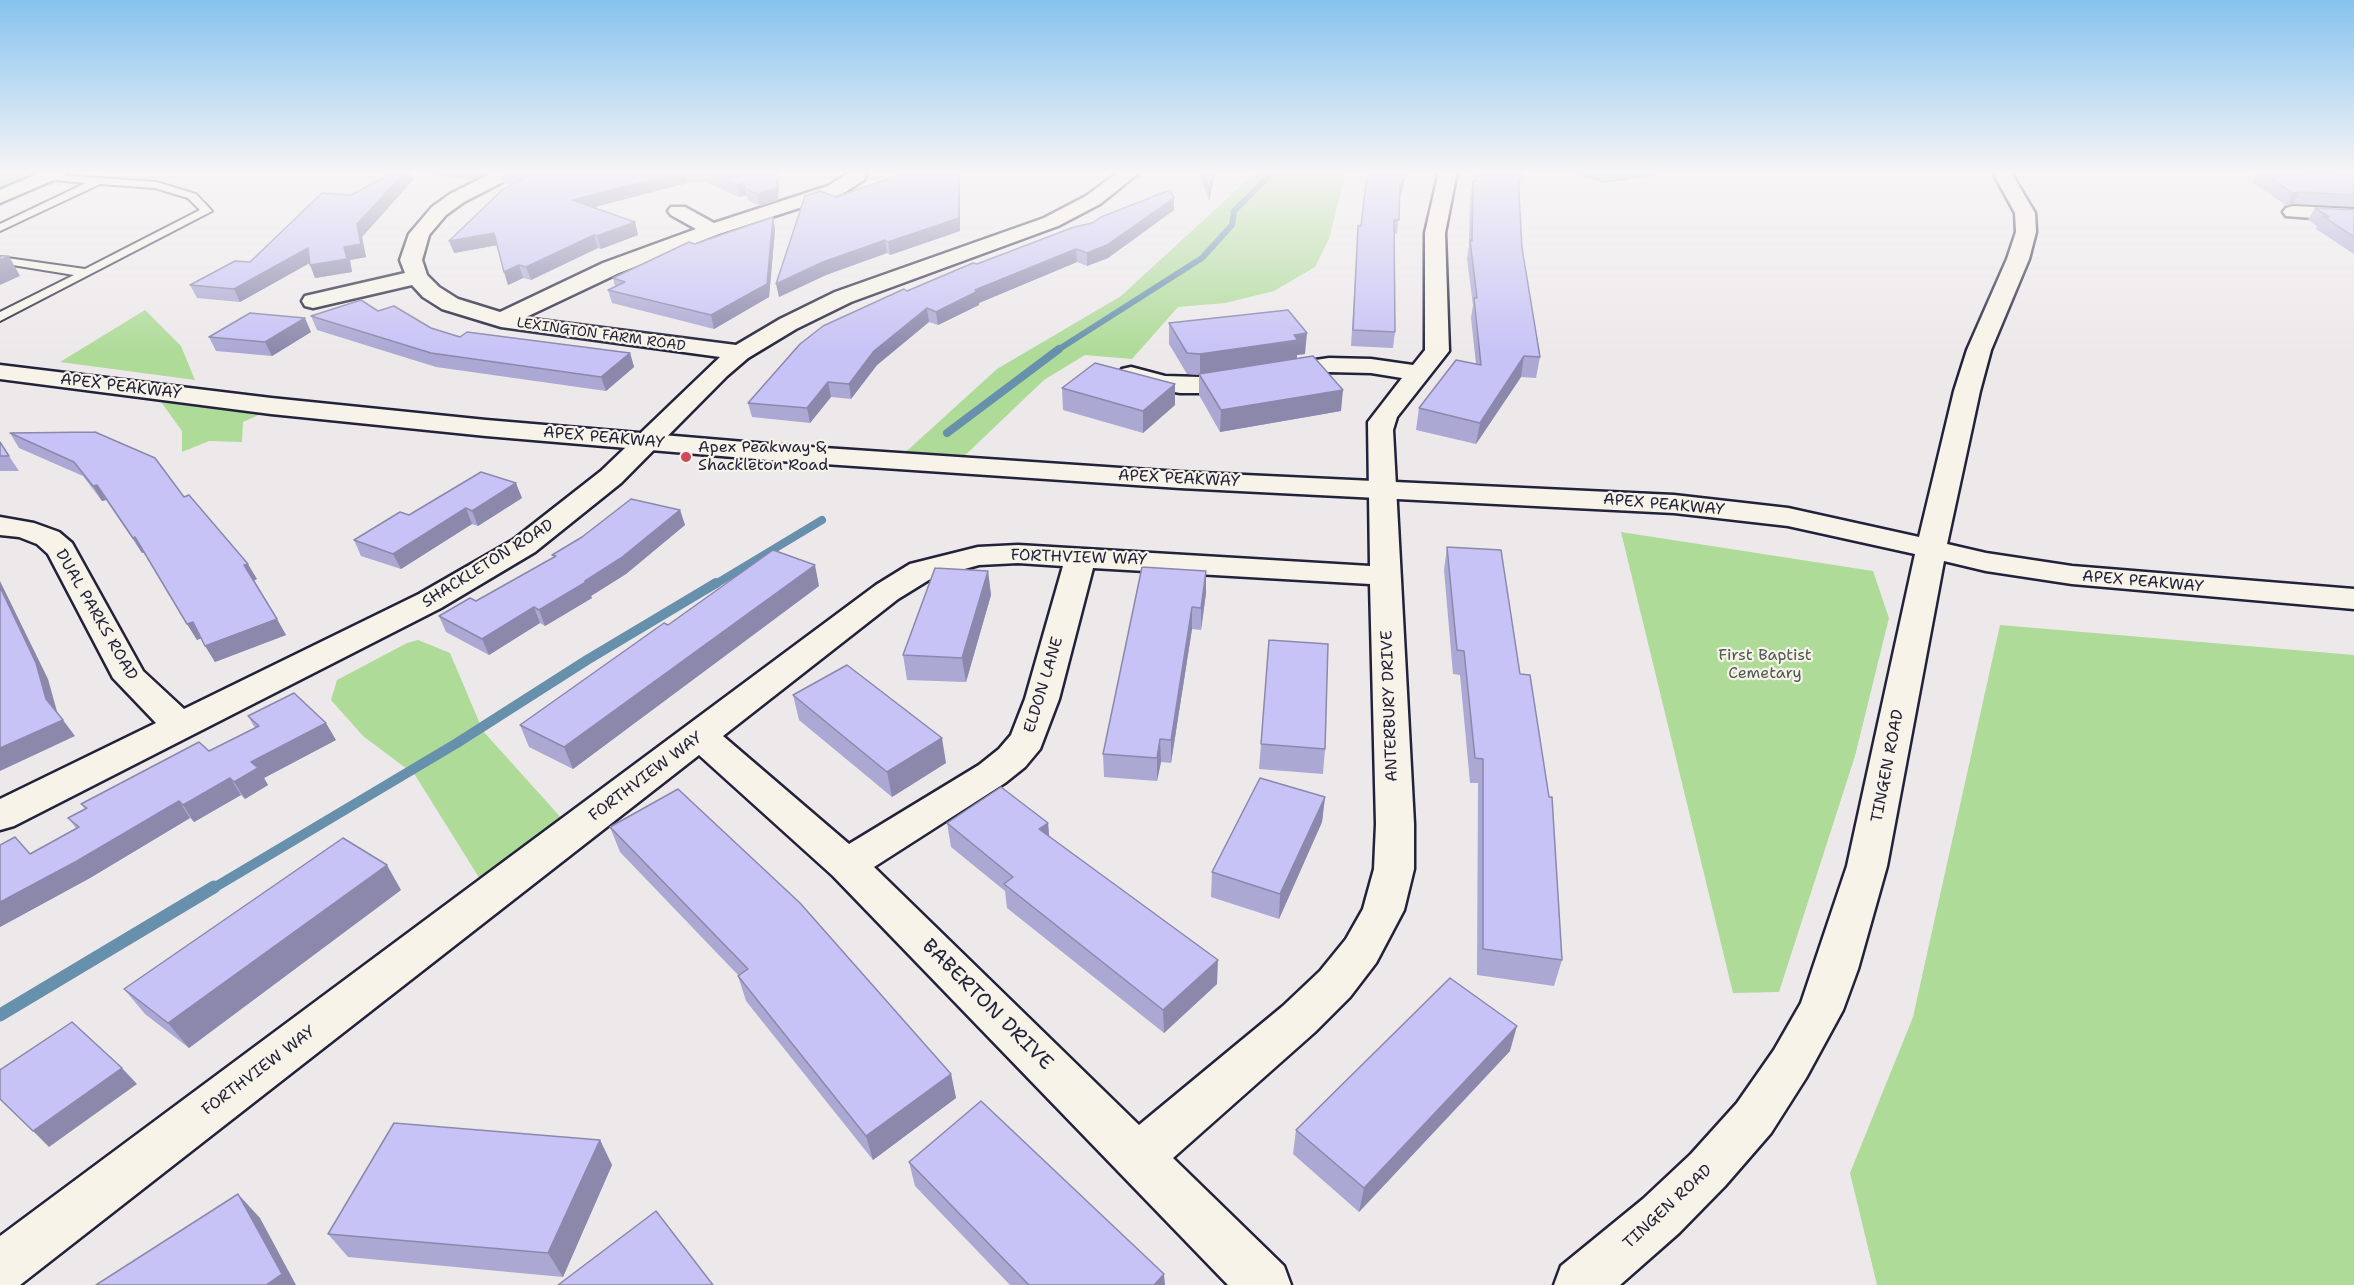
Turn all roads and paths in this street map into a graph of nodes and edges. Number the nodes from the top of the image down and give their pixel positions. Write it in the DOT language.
graph roads {
  1 [pos="168,231"];
  2 [pos="423,231"];
  3 [pos="709,231"];
  4 [pos="1026,231"];
  5 [pos="1437,231"];
  6 [pos="2026,231"];
  7 [pos="0,260"];
  8 [pos="87,273"];
  9 [pos="417,277"];
  10 [pos="313,301"];
  11 [pos="0,317"];
  12 [pos="501,320"];
  13 [pos="740,353"];
  14 [pos="0,372"];
  15 [pos="1124,372"];
  16 [pos="1419,373"];
  17 [pos="646,442"];
  18 [pos="1384,490"];
  19 [pos="0,526"];
  20 [pos="1931,549"];
  21 [pos="1081,556"];
  22 [pos="1386,576"];
  23 [pos="2354,599"];
  24 [pos="180,726"];
  25 [pos="700,736"];
  26 [pos="0,816"];
  27 [pos="847,865"];
  28 [pos="1138,1156"];
  29 [pos="0,1268"];
  30 [pos="1265,1285"];
  31 [pos="1580,1285"];
  1 -- 8 [label="lane"];
  2 -- 9 [label="street"];
  3 -- 12 [label="street"];
  4 -- 13 [label="street, SHACKLETON ROAD"];
  5 -- 16 [label="street, ANTERBURY DRIVE"];
  6 -- 20 [label="street, TINGEN ROAD"];
  7 -- 8 [label="lane"];
  8 -- 11 [label="lane"];
  9 -- 10 [label="street"];
  9 -- 12 [label="street, LEXINGTON FARM ROAD"];
  12 -- 13 [label="street, LEXINGTON FARM ROAD"];
  13 -- 17 [label="street, SHACKLETON ROAD"];
  14 -- 17 [label="street, APEX PEAKWAY"];
  15 -- 16 [label="street"];
  16 -- 18 [label="street, ANTERBURY DRIVE"];
  17 -- 18 [label="street, APEX PEAKWAY"];
  17 -- 24 [label="street, SHACKLETON ROAD"];
  18 -- 20 [label="street, APEX PEAKWAY"];
  18 -- 22 [label="street, ANTERBURY DRIVE"];
  19 -- 24 [label="street, DUAL PARKS ROAD"];
  20 -- 23 [label="street, APEX PEAKWAY"];
  20 -- 31 [label="street, TINGEN ROAD"];
  21 -- 22 [label="street, FORTHVIEW WAY"];
  21 -- 25 [label="street, FORTHVIEW WAY"];
  21 -- 27 [label="street, ELDON LANE"];
  22 -- 28 [label="street, ANTERBURY DRIVE"];
  24 -- 26 [label="street, SHACKLETON ROAD"];
  25 -- 27 [label="street, BABERTON DRIVE"];
  25 -- 29 [label="street, FORTHVIEW WAY"];
  27 -- 28 [label="street, BABERTON DRIVE"];
  28 -- 30 [label="street, BABERTON DRIVE"];
}
